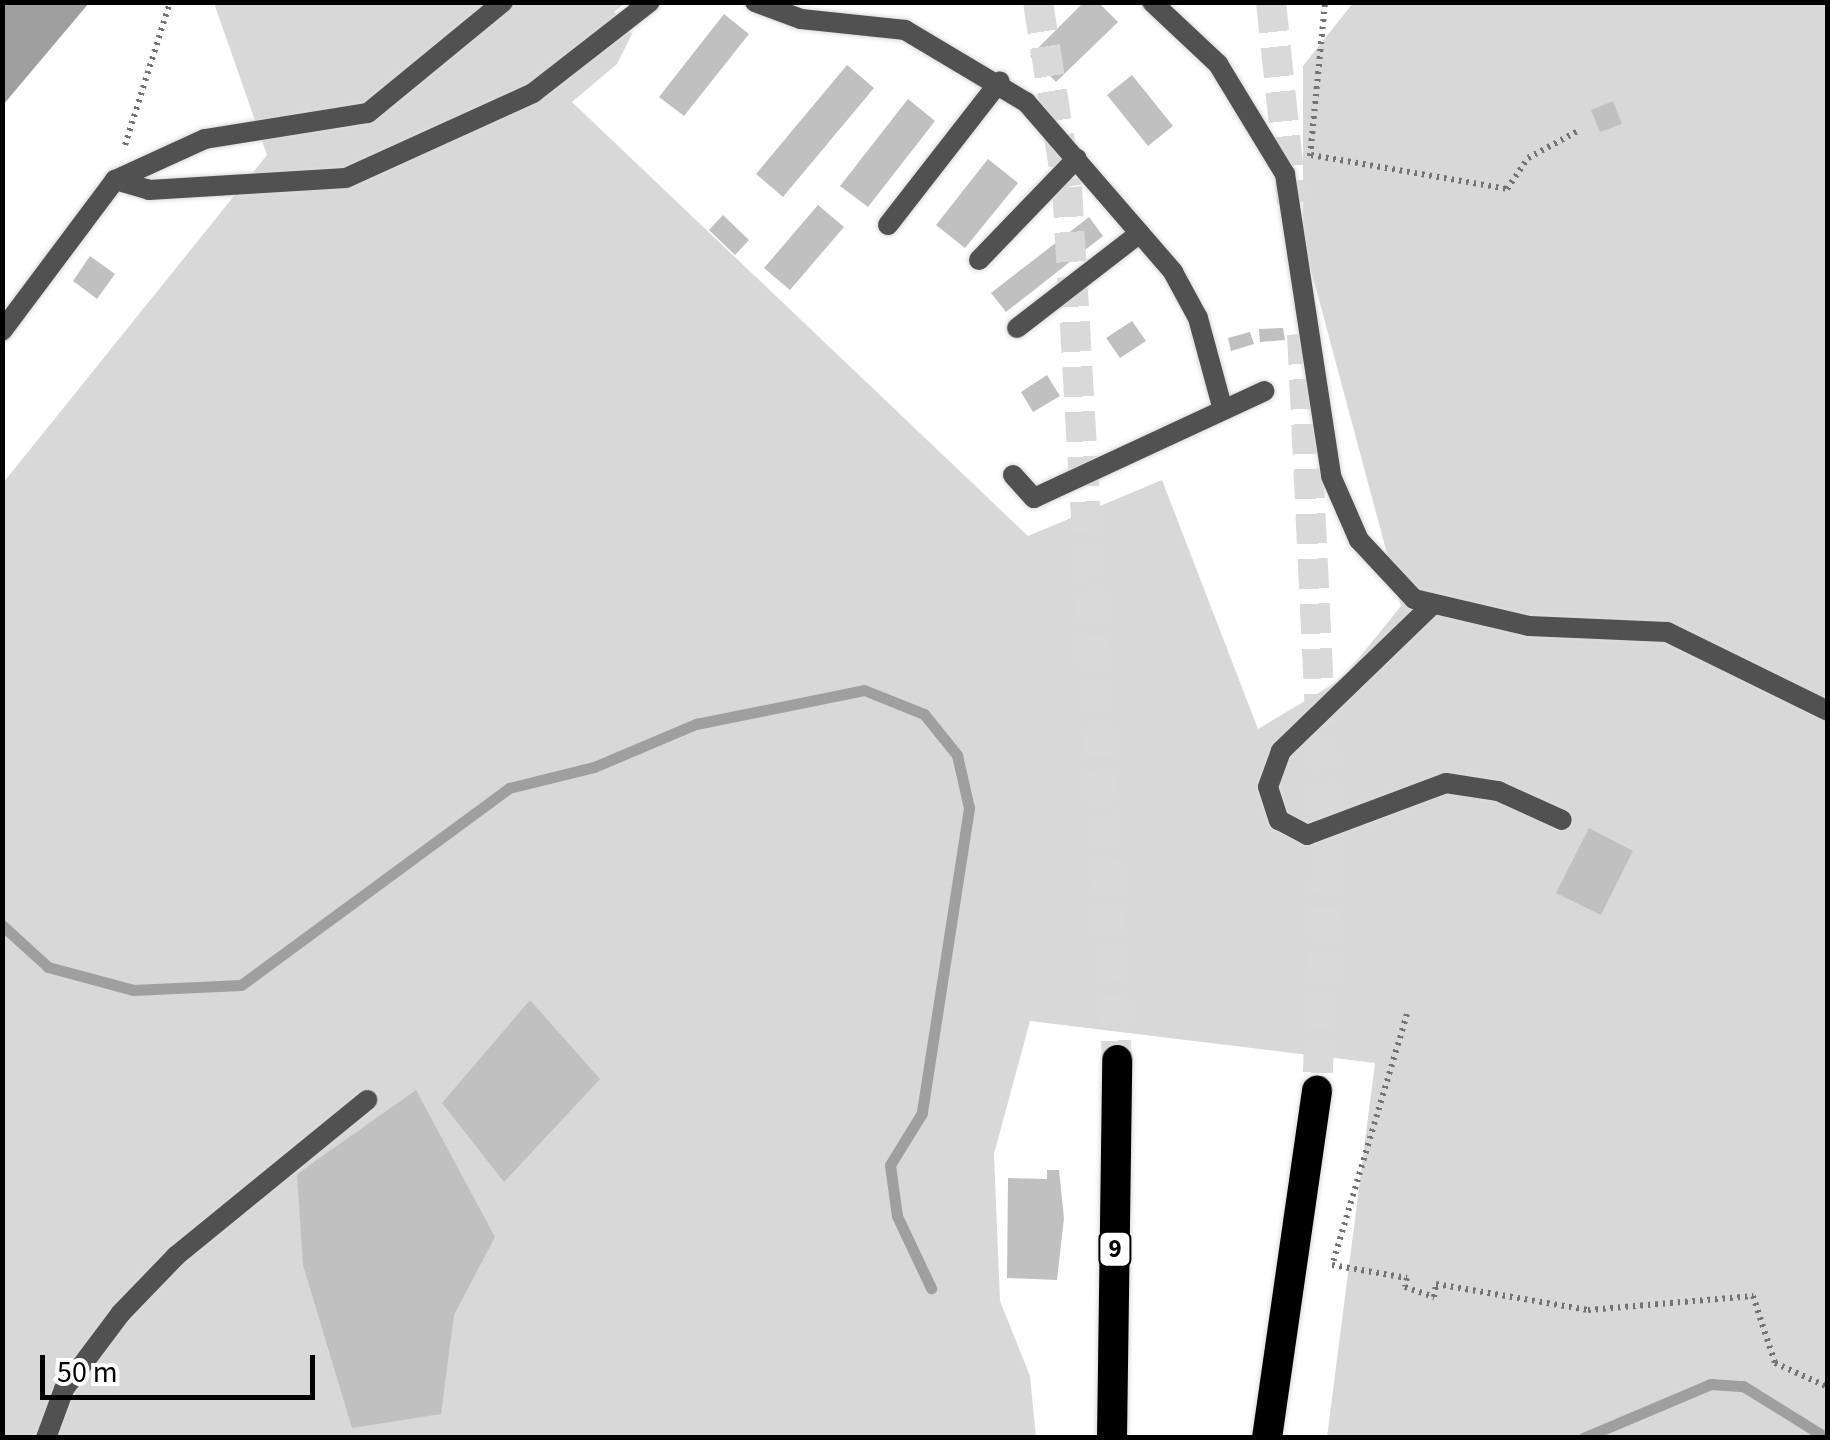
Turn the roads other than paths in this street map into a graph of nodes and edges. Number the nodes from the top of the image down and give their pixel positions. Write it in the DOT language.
graph roads {
  1 [pos="503,2"];
  2 [pos="650,2"];
  3 [pos="755,2"];
  4 [pos="1152,2"];
  5 [pos="1000,81"];
  6 [pos="1077,158"];
  7 [pos="116,180"];
  8 [pos="888,224"];
  9 [pos="1140,233"];
  10 [pos="979,260"];
  11 [pos="1017,328"];
  12 [pos="2,331"];
  13 [pos="1264,391"];
  14 [pos="1223,410"];
  15 [pos="1014,474"];
  16 [pos="1431,606"];
  17 [pos="1828,711"];
  18 [pos="1562,820"];
  19 [pos="1117,1060"];
  20 [pos="1317,1090"];
  21 [pos="367,1100"];
  22 [pos="46,1438"];
  23 [pos="1112,1438"];
  24 [pos="1267,1438"];
  1 -- 7 [label="lane"];
  2 -- 7 [label="lane"];
  3 -- 5 [label="lane"];
  4 -- 16 [label="lane"];
  5 -- 6 [label="lane"];
  5 -- 8 [label="lane"];
  6 -- 9 [label="lane"];
  6 -- 10 [label="lane"];
  7 -- 12 [label="lane"];
  9 -- 11 [label="lane"];
  9 -- 14 [label="lane"];
  13 -- 14 [label="lane"];
  14 -- 15 [label="lane"];
  16 -- 17 [label="lane"];
  16 -- 18 [label="lane"];
  19 -- 23 [label="highway, 9"];
  20 -- 24 [label="highway"];
  21 -- 22 [label="lane"];
}
